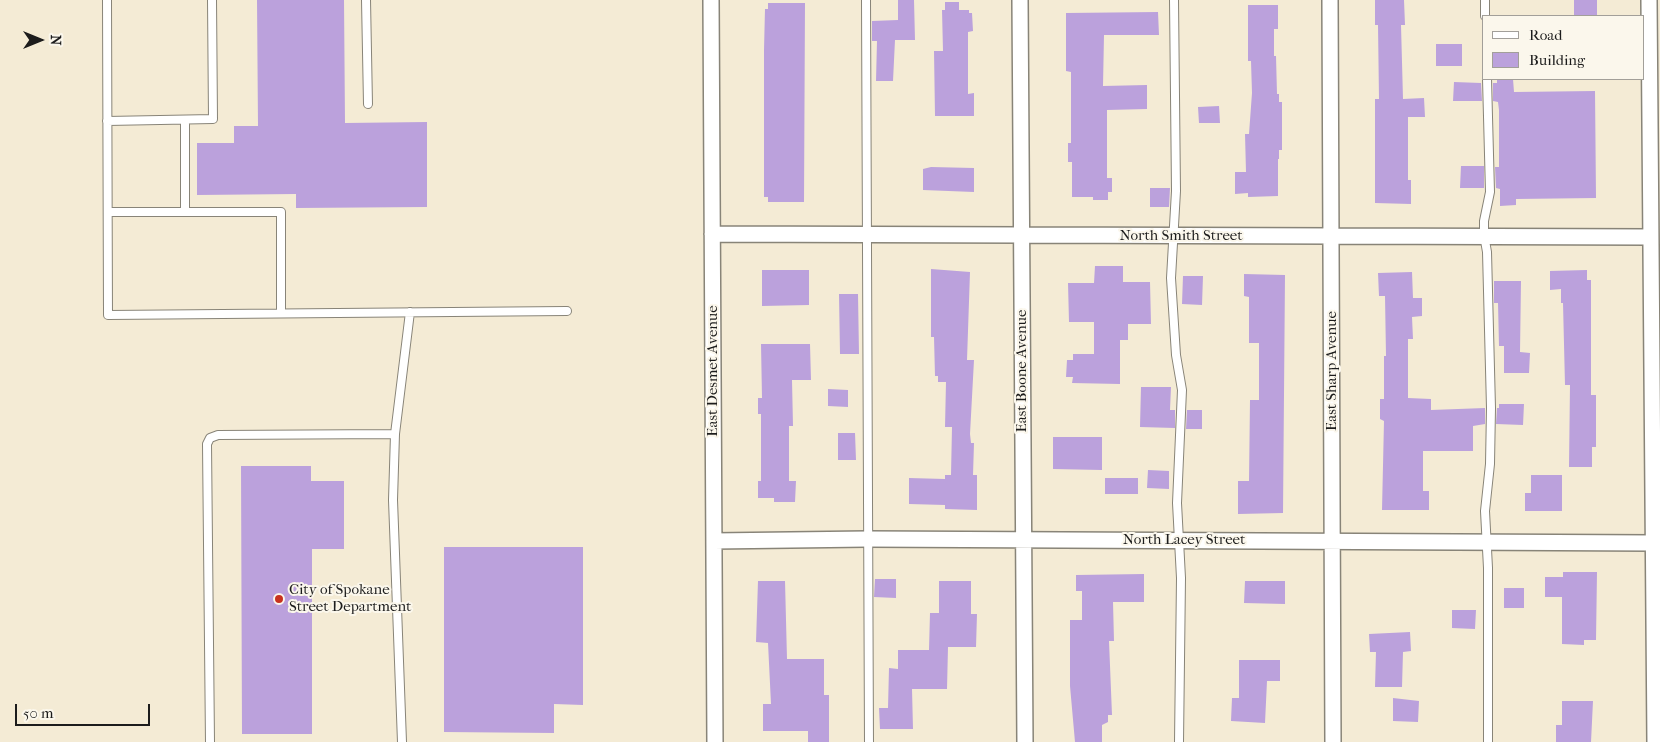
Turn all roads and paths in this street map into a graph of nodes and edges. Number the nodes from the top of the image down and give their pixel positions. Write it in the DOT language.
graph roads {
  1 [pos="107,0"];
  2 [pos="212,0"];
  3 [pos="366,0"];
  4 [pos="711,0"];
  5 [pos="866,0"];
  6 [pos="1020,0"];
  7 [pos="1174,0"];
  8 [pos="1330,0"];
  9 [pos="1485,0"];
  10 [pos="1649,0"];
  11 [pos="1486,15"];
  12 [pos="1487,80"];
  13 [pos="368,104"];
  14 [pos="108,120"];
  15 [pos="185,120"];
  16 [pos="108,212"];
  17 [pos="185,212"];
  18 [pos="712,234"];
  19 [pos="1484,235"];
  20 [pos="866,236"];
  21 [pos="1173,236"];
  22 [pos="1331,236"];
  23 [pos="1022,237"];
  24 [pos="1650,237"];
  25 [pos="567,311"];
  26 [pos="410,312"];
  27 [pos="281,313"];
  28 [pos="395,434"];
  29 [pos="868,539"];
  30 [pos="714,540"];
  31 [pos="1024,540"];
  32 [pos="1333,540"];
  33 [pos="1179,541"];
  34 [pos="1485,541"];
  35 [pos="1653,543"];
  36 [pos="210,742"];
  37 [pos="402,742"];
  38 [pos="715,742"];
  39 [pos="869,742"];
  40 [pos="1025,742"];
  41 [pos="1179,742"];
  42 [pos="1334,742"];
  43 [pos="1488,742"];
  44 [pos="1655,742"];
  1 -- 14 [label="lane"];
  2 -- 15 [label="lane"];
  3 -- 13 [label="lane"];
  4 -- 18 [label="street, East Desmet Avenue"];
  5 -- 20 [label="lane"];
  6 -- 23 [label="street, East Boone Avenue"];
  7 -- 21 [label="lane"];
  8 -- 22 [label="street, East Sharp Avenue"];
  9 -- 11 [label="lane"];
  10 -- 24 [label="street"];
  12 -- 19 [label="lane"];
  14 -- 15 [label="lane"];
  14 -- 16 [label="lane"];
  15 -- 17 [label="lane"];
  16 -- 17 [label="lane"];
  16 -- 27 [label="lane"];
  17 -- 27 [label="lane"];
  18 -- 20 [label="street, North Smith Street"];
  18 -- 30 [label="street, East Desmet Avenue"];
  19 -- 22 [label="street, North Smith Street"];
  19 -- 24 [label="street, North Smith Street"];
  19 -- 34 [label="lane"];
  20 -- 23 [label="street, North Smith Street"];
  20 -- 29 [label="lane"];
  21 -- 22 [label="street, North Smith Street"];
  21 -- 23 [label="street, North Smith Street"];
  21 -- 33 [label="lane"];
  22 -- 32 [label="street, East Sharp Avenue"];
  23 -- 31 [label="street, East Boone Avenue"];
  24 -- 35 [label="street"];
  25 -- 26 [label="lane"];
  26 -- 27 [label="lane"];
  26 -- 28 [label="lane"];
  28 -- 36 [label="lane"];
  28 -- 37 [label="lane"];
  29 -- 30 [label="street, North Lacey Street"];
  29 -- 31 [label="street, North Lacey Street"];
  29 -- 39 [label="lane"];
  30 -- 38 [label="street, East Desmet Avenue"];
  31 -- 33 [label="street, North Lacey Street"];
  31 -- 40 [label="street, East Boone Avenue"];
  32 -- 33 [label="street, North Lacey Street"];
  32 -- 34 [label="street, North Lacey Street"];
  32 -- 42 [label="street, East Sharp Avenue"];
  33 -- 41 [label="lane"];
  34 -- 35 [label="street, North Lacey Street"];
  34 -- 43 [label="lane"];
  35 -- 44 [label="street"];
}
